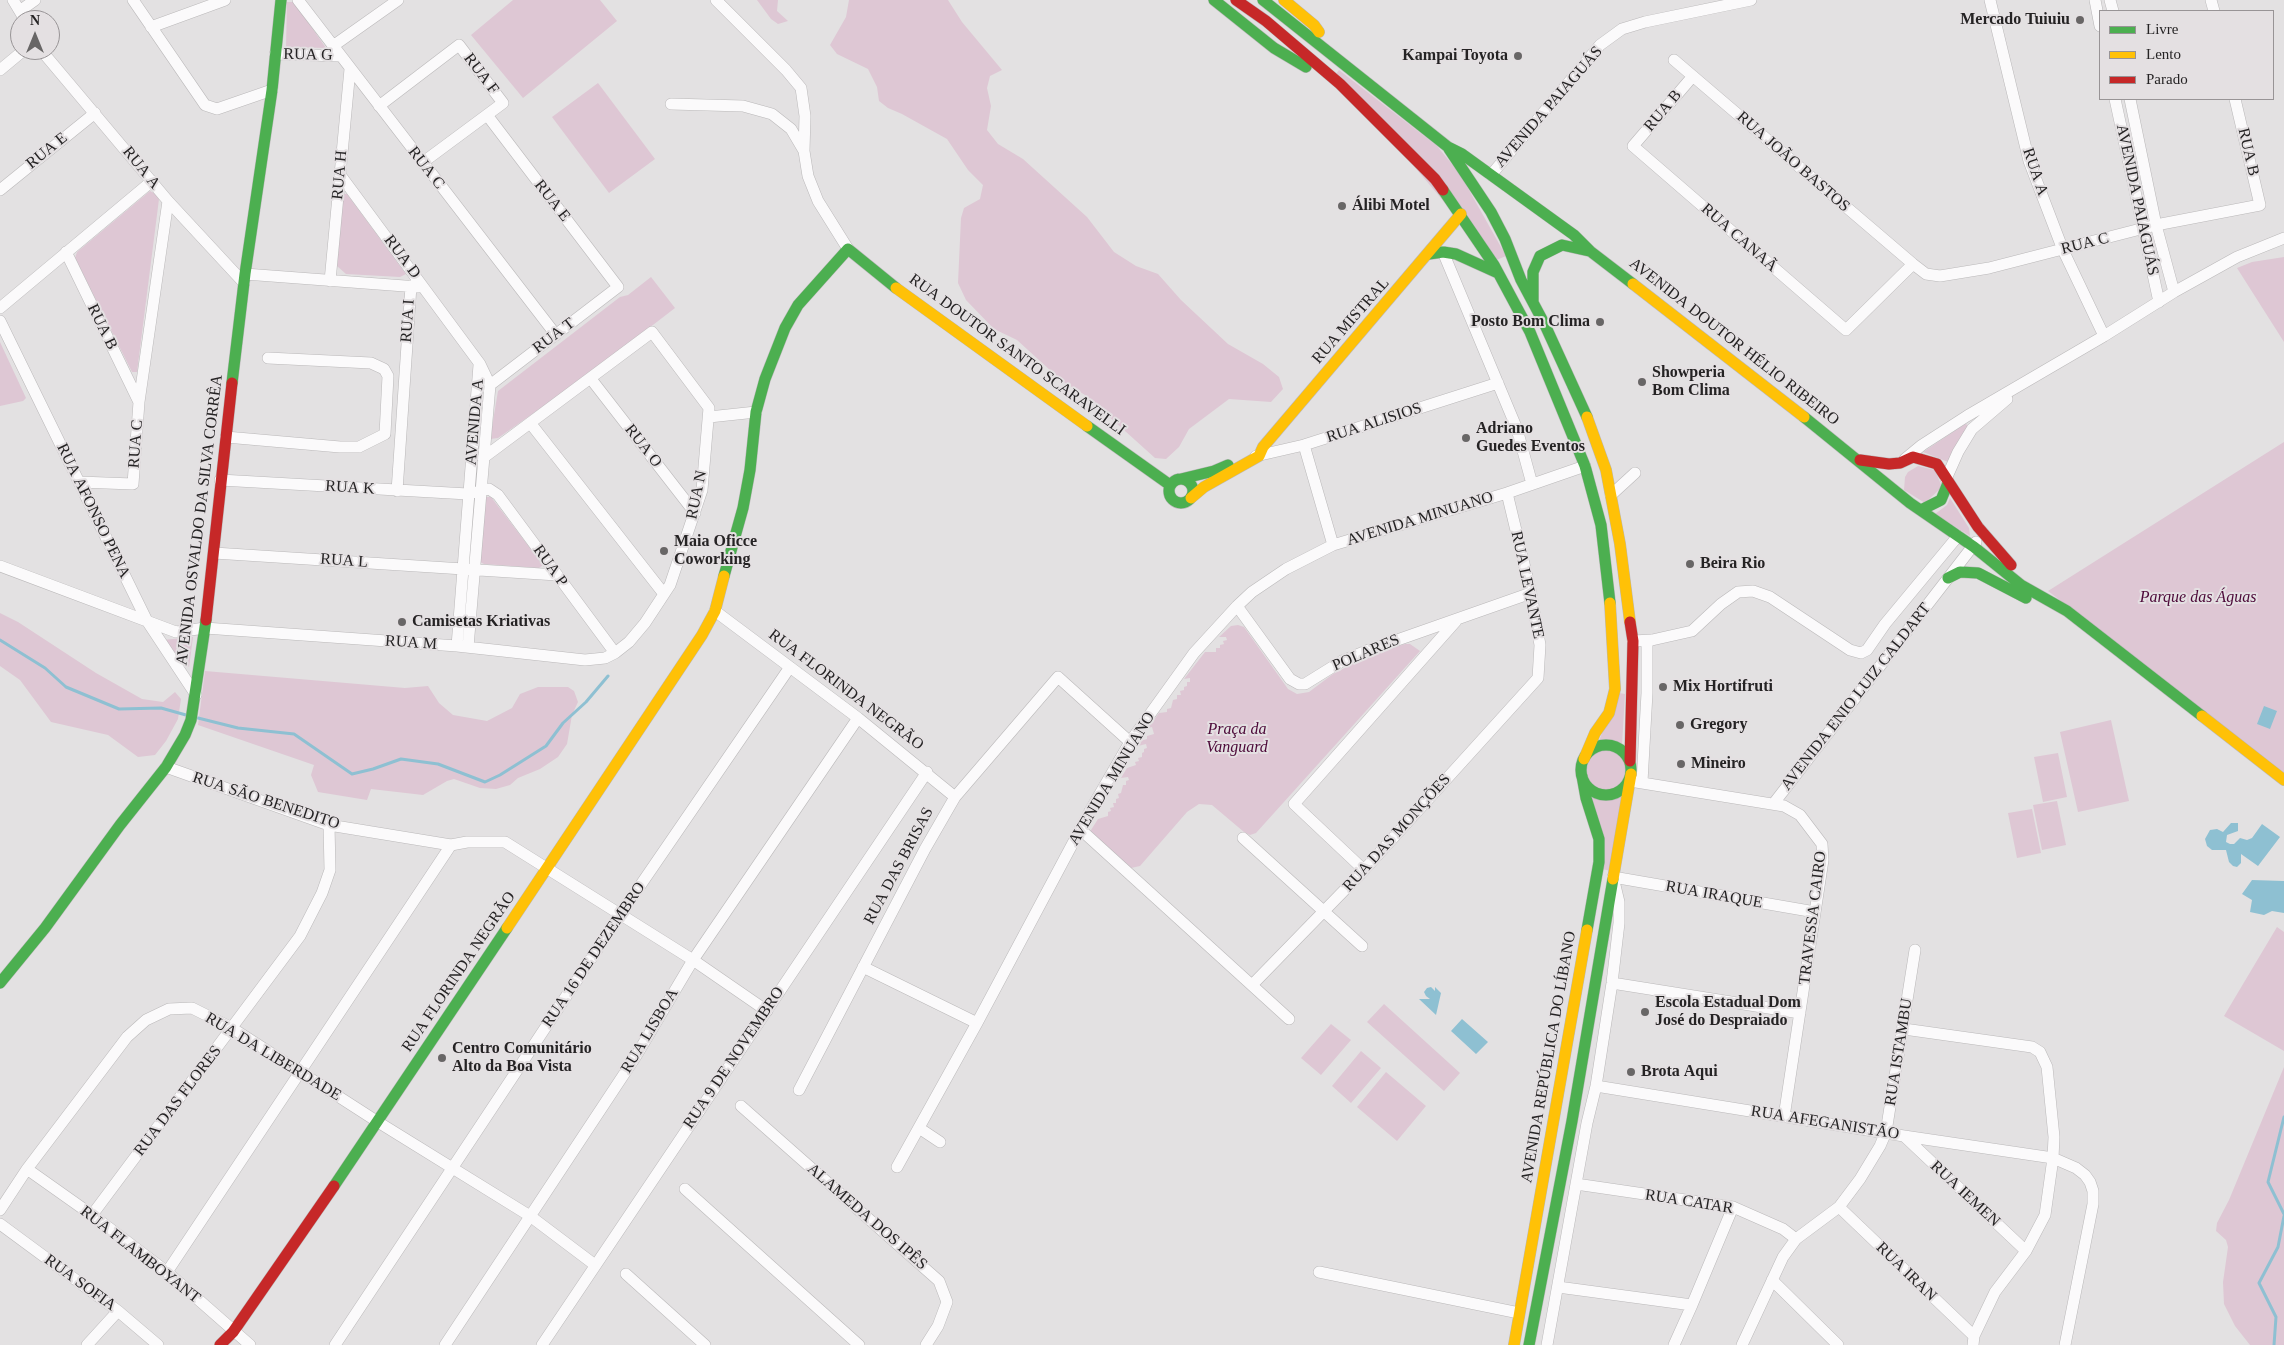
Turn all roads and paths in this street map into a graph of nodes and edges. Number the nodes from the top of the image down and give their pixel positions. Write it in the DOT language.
graph roads {
  1 [pos="133,0"];
  2 [pos="225,0"];
  3 [pos="280,0"];
  4 [pos="298,0"];
  5 [pos="398,0"];
  6 [pos="716,0"];
  7 [pos="1214,0"];
  8 [pos="1236,0"];
  9 [pos="1263,0"];
  10 [pos="1284,0"];
  11 [pos="1751,0"];
  12 [pos="1990,0"];
  13 [pos="2095,0"];
  14 [pos="2099,21"];
  15 [pos="151,27"];
  16 [pos="337,51"];
  17 [pos="275,54"];
  18 [pos="1335,55"];
  19 [pos="12,60"];
  20 [pos="49,60"];
  21 [pos="1674,60"];
  22 [pos="350,69"];
  23 [pos="0,70"];
  24 [pos="1692,76"];
  25 [pos="1340,84"];
  26 [pos="272,90"];
  27 [pos="2115,100"];
  28 [pos="2130,100"];
  29 [pos="2235,100"];
  30 [pos="671,104"];
  31 [pos="379,106"];
  32 [pos="94,113"];
  33 [pos="487,115"];
  34 [pos="1633,146"];
  35 [pos="1448,147"];
  36 [pos="804,151"];
  37 [pos="422,163"];
  38 [pos="1491,175"];
  39 [pos="341,176"];
  40 [pos="152,181"];
  41 [pos="0,190"];
  42 [pos="168,202"];
  43 [pos="2260,205"];
  44 [pos="1461,214"];
  45 [pos="2156,225"];
  46 [pos="2142,229"];
  47 [pos="2284,238"];
  48 [pos="848,249"];
  49 [pos="2063,250"];
  50 [pos="1590,251"];
  51 [pos="66,252"];
  52 [pos="1442,252"];
  53 [pos="1429,254"];
  54 [pos="1913,264"];
  55 [pos="1498,273"];
  56 [pos="245,278"];
  57 [pos="330,281"];
  58 [pos="411,286"];
  59 [pos="618,287"];
  60 [pos="425,288"];
  61 [pos="2174,292"];
  62 [pos="1533,302"];
  63 [pos="2159,302"];
  64 [pos="0,308"];
  65 [pos="0,321"];
  66 [pos="556,335"];
  67 [pos="2104,336"];
  68 [pos="268,358"];
  69 [pos="480,364"];
  70 [pos="591,379"];
  71 [pos="2027,382"];
  72 [pos="1498,383"];
  73 [pos="490,385"];
  74 [pos="139,402"];
  75 [pos="756,412"];
  76 [pos="709,417"];
  77 [pos="531,424"];
  78 [pos="226,437"];
  79 [pos="1304,445"];
  80 [pos="1257,453"];
  81 [pos="483,458"];
  82 [pos="1859,460"];
  83 [pos="1903,461"];
  84 [pos="1585,466"];
  85 [pos="1635,473"];
  86 [pos="220,480"];
  87 [pos="1947,481"];
  88 [pos="79,482"];
  89 [pos="1176,482"];
  90 [pos="1532,484"];
  91 [pos="1895,490"];
  92 [pos="397,491"];
  93 [pos="474,492"];
  94 [pos="1507,493"];
  95 [pos="1611,495"];
  96 [pos="1191,498"];
  97 [pos="1921,510"];
  98 [pos="695,513"];
  99 [pos="1978,527"];
  100 [pos="1958,536"];
  101 [pos="1333,545"];
  102 [pos="1974,547"];
  103 [pos="214,553"];
  104 [pos="0,566"];
  105 [pos="462,569"];
  106 [pos="475,570"];
  107 [pos="557,574"];
  108 [pos="1948,578"];
  109 [pos="1531,593"];
  110 [pos="664,594"];
  111 [pos="2046,597"];
  112 [pos="1237,606"];
  113 [pos="715,611"];
  114 [pos="1458,620"];
  115 [pos="147,621"];
  116 [pos="205,628"];
  117 [pos="1633,641"];
  118 [pos="1647,641"];
  119 [pos="462,647"];
  120 [pos="615,653"];
  121 [pos="790,667"];
  122 [pos="1538,678"];
  123 [pos="196,695"];
  124 [pos="858,718"];
  125 [pos="1130,742"];
  126 [pos="1584,759"];
  127 [pos="1630,761"];
  128 [pos="166,767"];
  129 [pos="927,772"];
  130 [pos="1582,776"];
  131 [pos="1630,777"];
  132 [pos="2284,780"];
  133 [pos="1642,782"];
  134 [pos="956,797"];
  135 [pos="1774,804"];
  136 [pos="329,825"];
  137 [pos="1080,829"];
  138 [pos="1243,838"];
  139 [pos="451,845"];
  140 [pos="548,868"];
  141 [pos="1364,870"];
  142 [pos="1613,877"];
  143 [pos="1325,912"];
  144 [pos="1815,912"];
  145 [pos="620,915"];
  146 [pos="1362,946"];
  147 [pos="1915,950"];
  148 [pos="693,960"];
  149 [pos="863,967"];
  150 [pos="0,983"];
  151 [pos="1612,983"];
  152 [pos="1252,985"];
  153 [pos="767,1010"];
  154 [pos="1800,1012"];
  155 [pos="1289,1018"];
  156 [pos="977,1023"];
  157 [pos="232,1028"];
  158 [pos="1904,1029"];
  159 [pos="302,1072"];
  160 [pos="1596,1086"];
  161 [pos="798,1090"];
  162 [pos="741,1106"];
  163 [pos="1784,1117"];
  164 [pos="1572,1121"];
  165 [pos="378,1122"];
  166 [pos="1587,1123"];
  167 [pos="919,1128"];
  168 [pos="1886,1132"];
  169 [pos="1904,1136"];
  170 [pos="940,1142"];
  171 [pos="2054,1158"];
  172 [pos="897,1167"];
  173 [pos="452,1168"];
  174 [pos="27,1170"];
  175 [pos="1576,1184"];
  176 [pos="685,1189"];
  177 [pos="1732,1207"];
  178 [pos="1839,1207"];
  179 [pos="0,1210"];
  180 [pos="92,1216"];
  181 [pos="530,1216"];
  182 [pos="0,1224"];
  183 [pos="1796,1239"];
  184 [pos="2026,1251"];
  185 [pos="595,1265"];
  186 [pos="167,1272"];
  187 [pos="1319,1272"];
  188 [pos="626,1274"];
  189 [pos="1772,1280"];
  190 [pos="1558,1287"];
  191 [pos="1692,1305"];
  192 [pos="118,1311"];
  193 [pos="1519,1312"];
  194 [pos="233,1332"];
  195 [pos="1973,1341"];
  196 [pos="88,1345"];
  197 [pos="158,1345"];
  198 [pos="220,1345"];
  199 [pos="250,1345"];
  200 [pos="336,1345"];
  201 [pos="444,1345"];
  202 [pos="542,1345"];
  203 [pos="705,1345"];
  204 [pos="859,1345"];
  205 [pos="926,1345"];
  206 [pos="1514,1345"];
  207 [pos="1529,1345"];
  208 [pos="1547,1345"];
  209 [pos="1674,1345"];
  210 [pos="1742,1345"];
  211 [pos="1838,1345"];
  212 [pos="2064,1345"];
  1 -- 15 [label="street"];
  2 -- 15 [label="street"];
  3 -- 17 [label="main road, AVENIDA OSVALDO DA SILVA CORRÊA"];
  4 -- 16 [label="street, RUA C"];
  5 -- 16 [label="street"];
  6 -- 36 [label="street"];
  7 -- 25 [label="main road"];
  8 -- 25 [label="main road"];
  9 -- 18 [label="main road"];
  10 -- 18 [label="main road"];
  11 -- 38 [label="street, AVENIDA PAIAGUÁS"];
  12 -- 49 [label="street, RUA A"];
  13 -- 14 [label="street"];
  15 -- 26 [label="street"];
  16 -- 17 [label="street, RUA G"];
  16 -- 22 [label="street, RUA C"];
  17 -- 26 [label="main road, AVENIDA OSVALDO DA SILVA CORRÊA"];
  18 -- 35 [label="main road"];
  19 -- 23 [label="street"];
  20 -- 32 [label="street, RUA A"];
  21 -- 24 [label="street, RUA JOÃO BASTOS"];
  22 -- 31 [label="street, RUA C"];
  22 -- 39 [label="street, RUA H"];
  24 -- 34 [label="street, RUA B"];
  24 -- 54 [label="street, RUA JOÃO BASTOS"];
  25 -- 44 [label="main road, AVENIDA REPÚBLICA DO LÍBANO"];
  26 -- 56 [label="main road, AVENIDA OSVALDO DA SILVA CORRÊA"];
  27 -- 46 [label="street, AVENIDA PAIAGUÁS"];
  28 -- 45 [label="street, AVENIDA PAIAGUÁS"];
  29 -- 43 [label="street, RUA B"];
  30 -- 36 [label="street"];
  31 -- 33 [label="street, RUA F"];
  31 -- 37 [label="street, RUA C"];
  32 -- 40 [label="street, RUA A"];
  32 -- 41 [label="street, RUA E"];
  33 -- 37 [label="street, RUA F"];
  33 -- 59 [label="street, RUA E"];
  34 -- 54 [label="street, RUA CANAÃ"];
  35 -- 38 [label="main road"];
  35 -- 62 [label="main road, AVENIDA REPÚBLICA DO LÍBANO"];
  36 -- 48 [label="street"];
  37 -- 66 [label="street, RUA C"];
  38 -- 50 [label="main road"];
  39 -- 57 [label="street, RUA H"];
  39 -- 60 [label="street, RUA D"];
  40 -- 42 [label="street, RUA A"];
  40 -- 51 [label="street"];
  42 -- 56 [label="street, RUA A"];
  42 -- 74 [label="street, RUA C"];
  43 -- 45 [label="street, RUA C"];
  44 -- 53 [label="main road, RUA MISTRAL"];
  44 -- 55 [label="main road, AVENIDA REPÚBLICA DO LÍBANO"];
  45 -- 46 [label="street, RUA C"];
  45 -- 61 [label="street, AVENIDA PAIAGUÁS"];
  46 -- 49 [label="street, RUA C"];
  46 -- 63 [label="street, AVENIDA PAIAGUÁS"];
  47 -- 61 [label="street"];
  48 -- 75 [label="main road, RUA FLORINDA NEGRÃO"];
  48 -- 89 [label="main road, RUA DOUTOR SANTO SCARAVELLI"];
  49 -- 54 [label="street, RUA C"];
  49 -- 67 [label="street, RUA A"];
  50 -- 62 [label="main road"];
  50 -- 82 [label="main road, AVENIDA DOUTOR HÉLIO RIBEIRO"];
  51 -- 64 [label="street"];
  51 -- 74 [label="street, RUA B"];
  52 -- 53 [label="main road"];
  52 -- 55 [label="main road"];
  52 -- 72 [label="street"];
  53 -- 80 [label="main road, RUA MISTRAL"];
  55 -- 84 [label="main road, AVENIDA REPÚBLICA DO LÍBANO"];
  56 -- 57 [label="street, RUA I"];
  56 -- 78 [label="main road, AVENIDA OSVALDO DA SILVA CORRÊA"];
  57 -- 58 [label="street, RUA I"];
  58 -- 60 [label="street"];
  58 -- 92 [label="street, RUA I"];
  59 -- 66 [label="street, RUA T"];
  60 -- 69 [label="street, RUA D"];
  61 -- 63 [label="street"];
  62 -- 95 [label="main road, AVENIDA REPÚBLICA DO LÍBANO"];
  63 -- 67 [label="street"];
  65 -- 88 [label="street, RUA AFONSO PENA"];
  66 -- 73 [label="street, RUA T"];
  67 -- 71 [label="street"];
  68 -- 78 [label="street"];
  69 -- 73 [label="street, AVENIDA A"];
  69 -- 93 [label="street, AVENIDA A"];
  70 -- 76 [label="street, RUA N"];
  70 -- 77 [label="street"];
  70 -- 98 [label="street, RUA O"];
  71 -- 83 [label="street"];
  71 -- 87 [label="street"];
  72 -- 79 [label="street, RUA ALISIOS"];
  72 -- 90 [label="street"];
  73 -- 81 [label="street, AVENIDA A"];
  74 -- 88 [label="street, RUA C"];
  75 -- 76 [label="street"];
  75 -- 113 [label="main road, RUA FLORINDA NEGRÃO"];
  76 -- 98 [label="street, RUA N"];
  77 -- 81 [label="street"];
  77 -- 110 [label="street"];
  78 -- 86 [label="main road, AVENIDA OSVALDO DA SILVA CORRÊA"];
  79 -- 80 [label="street, RUA ALISIOS"];
  79 -- 101 [label="street"];
  80 -- 89 [label="main road"];
  80 -- 96 [label="main road"];
  81 -- 93 [label="street, AVENIDA A"];
  82 -- 83 [label="main road, AVENIDA DOUTOR HÉLIO RIBEIRO"];
  82 -- 91 [label="main road, AVENIDA DOUTOR HÉLIO RIBEIRO"];
  83 -- 87 [label="main road, AVENIDA DOUTOR HÉLIO RIBEIRO"];
  83 -- 91 [label="main road"];
  84 -- 90 [label="street, AVENIDA MINUANO"];
  84 -- 126 [label="main road, AVENIDA REPÚBLICA DO LÍBANO"];
  85 -- 95 [label="street"];
  86 -- 92 [label="street, RUA K"];
  86 -- 103 [label="main road, AVENIDA OSVALDO DA SILVA CORRÊA"];
  87 -- 97 [label="main road"];
  87 -- 99 [label="main road, AVENIDA DOUTOR HÉLIO RIBEIRO"];
  88 -- 115 [label="street, RUA AFONSO PENA"];
  89 -- 96 [label="main road"];
  89 -- 96 [label="main road"];
  90 -- 94 [label="street, AVENIDA MINUANO"];
  91 -- 97 [label="main road, AVENIDA DOUTOR HÉLIO RIBEIRO"];
  92 -- 93 [label="street, RUA K"];
  93 -- 105 [label="street, AVENIDA A"];
  93 -- 106 [label="street, AVENIDA A"];
  93 -- 107 [label="street, RUA P"];
  94 -- 101 [label="street, AVENIDA MINUANO"];
  94 -- 109 [label="street, RUA LEVANTE"];
  95 -- 117 [label="main road, AVENIDA REPÚBLICA DO LÍBANO"];
  97 -- 100 [label="main road, AVENIDA DOUTOR HÉLIO RIBEIRO"];
  98 -- 110 [label="street, RUA N"];
  99 -- 102 [label="street"];
  99 -- 111 [label="main road, AVENIDA DOUTOR HÉLIO RIBEIRO"];
  100 -- 102 [label="main road, AVENIDA DOUTOR HÉLIO RIBEIRO"];
  100 -- 118 [label="street"];
  101 -- 112 [label="street, AVENIDA MINUANO"];
  102 -- 108 [label="street, AVENIDA ENIO LUIZ CALDART"];
  102 -- 111 [label="main road, AVENIDA DOUTOR HÉLIO RIBEIRO"];
  103 -- 105 [label="street, RUA L"];
  103 -- 116 [label="main road, AVENIDA OSVALDO DA SILVA CORRÊA"];
  104 -- 115 [label="street, RUA M"];
  105 -- 106 [label="street, RUA L"];
  105 -- 119 [label="street, AVENIDA A"];
  106 -- 107 [label="street, RUA L"];
  106 -- 119 [label="street, AVENIDA A"];
  107 -- 120 [label="street, RUA P"];
  108 -- 111 [label="main road"];
  108 -- 135 [label="street, AVENIDA ENIO LUIZ CALDART"];
  109 -- 114 [label="street, POLARES"];
  109 -- 122 [label="street, RUA LEVANTE"];
  110 -- 120 [label="street, RUA N"];
  111 -- 132 [label="main road, AVENIDA DOUTOR HÉLIO RIBEIRO"];
  112 -- 114 [label="street, POLARES"];
  112 -- 125 [label="street, AVENIDA MINUANO"];
  113 -- 121 [label="street, RUA FLORINDA NEGRÃO"];
  113 -- 140 [label="main road, RUA FLORINDA NEGRÃO"];
  114 -- 141 [label="street"];
  115 -- 116 [label="street, RUA M"];
  115 -- 123 [label="street, RUA AFONSO PENA"];
  116 -- 119 [label="street, RUA M"];
  116 -- 123 [label="main road, AVENIDA OSVALDO DA SILVA CORRÊA"];
  117 -- 118 [label="street"];
  117 -- 127 [label="main road, AVENIDA REPÚBLICA DO LÍBANO"];
  118 -- 133 [label="street"];
  119 -- 120 [label="street, RUA M"];
  121 -- 124 [label="street, RUA FLORINDA NEGRÃO"];
  121 -- 145 [label="street, RUA 16 DE DEZEMBRO"];
  122 -- 141 [label="street, RUA DAS MONÇÕES"];
  123 -- 128 [label="main road, AVENIDA OSVALDO DA SILVA CORRÊA"];
  124 -- 129 [label="street, RUA FLORINDA NEGRÃO"];
  124 -- 148 [label="street, RUA LISBOA"];
  125 -- 134 [label="street, RUA DAS BRISAS"];
  125 -- 137 [label="street, AVENIDA MINUANO"];
  126 -- 127 [label="main road"];
  126 -- 130 [label="main road, AVENIDA REPÚBLICA DO LÍBANO"];
  127 -- 131 [label="main road, AVENIDA REPÚBLICA DO LÍBANO"];
  128 -- 136 [label="street, RUA SÃO BENEDITO"];
  128 -- 150 [label="main road, AVENIDA OSVALDO DA SILVA CORRÊA"];
  129 -- 134 [label="street, RUA FLORINDA NEGRÃO"];
  129 -- 153 [label="street, RUA 9 DE NOVEMBRO"];
  130 -- 131 [label="main road"];
  130 -- 193 [label="main road, AVENIDA REPÚBLICA DO LÍBANO"];
  131 -- 133 [label="street, AVENIDA ENIO LUIZ CALDART"];
  131 -- 142 [label="main road, AVENIDA REPÚBLICA DO LÍBANO"];
  133 -- 135 [label="street, AVENIDA ENIO LUIZ CALDART"];
  134 -- 149 [label="street, RUA DAS BRISAS"];
  135 -- 144 [label="street, TRAVESSA CAIRO"];
  136 -- 139 [label="street, RUA SÃO BENEDITO"];
  136 -- 157 [label="street, RUA DAS FLORES"];
  137 -- 152 [label="street"];
  137 -- 156 [label="street, AVENIDA MINUANO"];
  138 -- 143 [label="street"];
  139 -- 140 [label="street, RUA SÃO BENEDITO"];
  139 -- 159 [label="street"];
  140 -- 145 [label="street, RUA SÃO BENEDITO"];
  140 -- 165 [label="main road, RUA FLORINDA NEGRÃO"];
  141 -- 143 [label="street, RUA DAS MONÇÕES"];
  142 -- 144 [label="street, RUA IRAQUE"];
  142 -- 151 [label="street, AVENIDA REPÚBLICA DO LÍBANO"];
  142 -- 164 [label="main road, AVENIDA REPÚBLICA DO LÍBANO"];
  143 -- 146 [label="street"];
  143 -- 152 [label="street, RUA DAS MONÇÕES"];
  144 -- 154 [label="street, TRAVESSA CAIRO"];
  145 -- 148 [label="street, RUA SÃO BENEDITO"];
  145 -- 173 [label="street, RUA 16 DE DEZEMBRO"];
  147 -- 158 [label="street, RUA ISTAMBU"];
  148 -- 153 [label="street, RUA SÃO BENEDITO"];
  148 -- 181 [label="street, RUA LISBOA"];
  149 -- 156 [label="street"];
  149 -- 161 [label="street, RUA DAS BRISAS"];
  151 -- 154 [label="street"];
  151 -- 160 [label="street, AVENIDA REPÚBLICA DO LÍBANO"];
  152 -- 155 [label="street"];
  153 -- 185 [label="street, RUA 9 DE NOVEMBRO"];
  154 -- 163 [label="street, TRAVESSA CAIRO"];
  156 -- 167 [label="street, AVENIDA MINUANO"];
  157 -- 159 [label="street, RUA DA LIBERDADE"];
  157 -- 174 [label="street, RUA DA LIBERDADE"];
  157 -- 180 [label="street, RUA DAS FLORES"];
  158 -- 168 [label="street, RUA ISTAMBU"];
  158 -- 171 [label="street"];
  159 -- 165 [label="street, RUA DA LIBERDADE"];
  159 -- 186 [label="street"];
  160 -- 163 [label="street, RUA AFEGANISTÃO"];
  160 -- 166 [label="street, AVENIDA REPÚBLICA DO LÍBANO"];
  162 -- 205 [label="street, ALAMEDA DOS IPÊS"];
  163 -- 168 [label="street, RUA AFEGANISTÃO"];
  164 -- 166 [label="street"];
  164 -- 207 [label="main road, AVENIDA REPÚBLICA DO LÍBANO"];
  165 -- 173 [label="street, RUA DA LIBERDADE"];
  165 -- 194 [label="main road, RUA FLORINDA NEGRÃO"];
  166 -- 175 [label="street, AVENIDA REPÚBLICA DO LÍBANO"];
  167 -- 170 [label="street"];
  167 -- 172 [label="street, AVENIDA MINUANO"];
  168 -- 169 [label="street, RUA AFEGANISTÃO"];
  168 -- 178 [label="street, RUA ISTAMBU"];
  169 -- 171 [label="street, RUA AFEGANISTÃO"];
  169 -- 184 [label="street, RUA IEMEN"];
  171 -- 184 [label="street"];
  171 -- 212 [label="street, RUA AFEGANISTÃO"];
  173 -- 181 [label="street, RUA DA LIBERDADE"];
  173 -- 200 [label="street, RUA 16 DE DEZEMBRO"];
  174 -- 179 [label="street, RUA DA LIBERDADE"];
  174 -- 180 [label="street, RUA FLAMBOYANT"];
  175 -- 177 [label="street, RUA CATAR"];
  175 -- 190 [label="street, AVENIDA REPÚBLICA DO LÍBANO"];
  176 -- 204 [label="street"];
  177 -- 183 [label="street, RUA CATAR"];
  177 -- 191 [label="street"];
  178 -- 183 [label="street, RUA ISTAMBU"];
  178 -- 195 [label="street, RUA IRAN"];
  180 -- 186 [label="street, RUA FLAMBOYANT"];
  181 -- 185 [label="street, RUA DA LIBERDADE"];
  181 -- 201 [label="street, RUA LISBOA"];
  182 -- 192 [label="street, RUA SOFIA"];
  183 -- 189 [label="street, RUA ISTAMBU"];
  184 -- 195 [label="street"];
  185 -- 202 [label="street, RUA 9 DE NOVEMBRO"];
  186 -- 194 [label="street, RUA FLAMBOYANT"];
  187 -- 193 [label="street"];
  188 -- 203 [label="street"];
  189 -- 210 [label="street, RUA ISTAMBU"];
  189 -- 211 [label="street"];
  190 -- 191 [label="street"];
  190 -- 208 [label="street, AVENIDA REPÚBLICA DO LÍBANO"];
  191 -- 209 [label="street"];
  192 -- 196 [label="street"];
  192 -- 197 [label="street, RUA SOFIA"];
  193 -- 206 [label="main road, AVENIDA REPÚBLICA DO LÍBANO"];
  194 -- 198 [label="main road, RUA FLORINDA NEGRÃO"];
  194 -- 199 [label="street, RUA FLAMBOYANT"];
}
